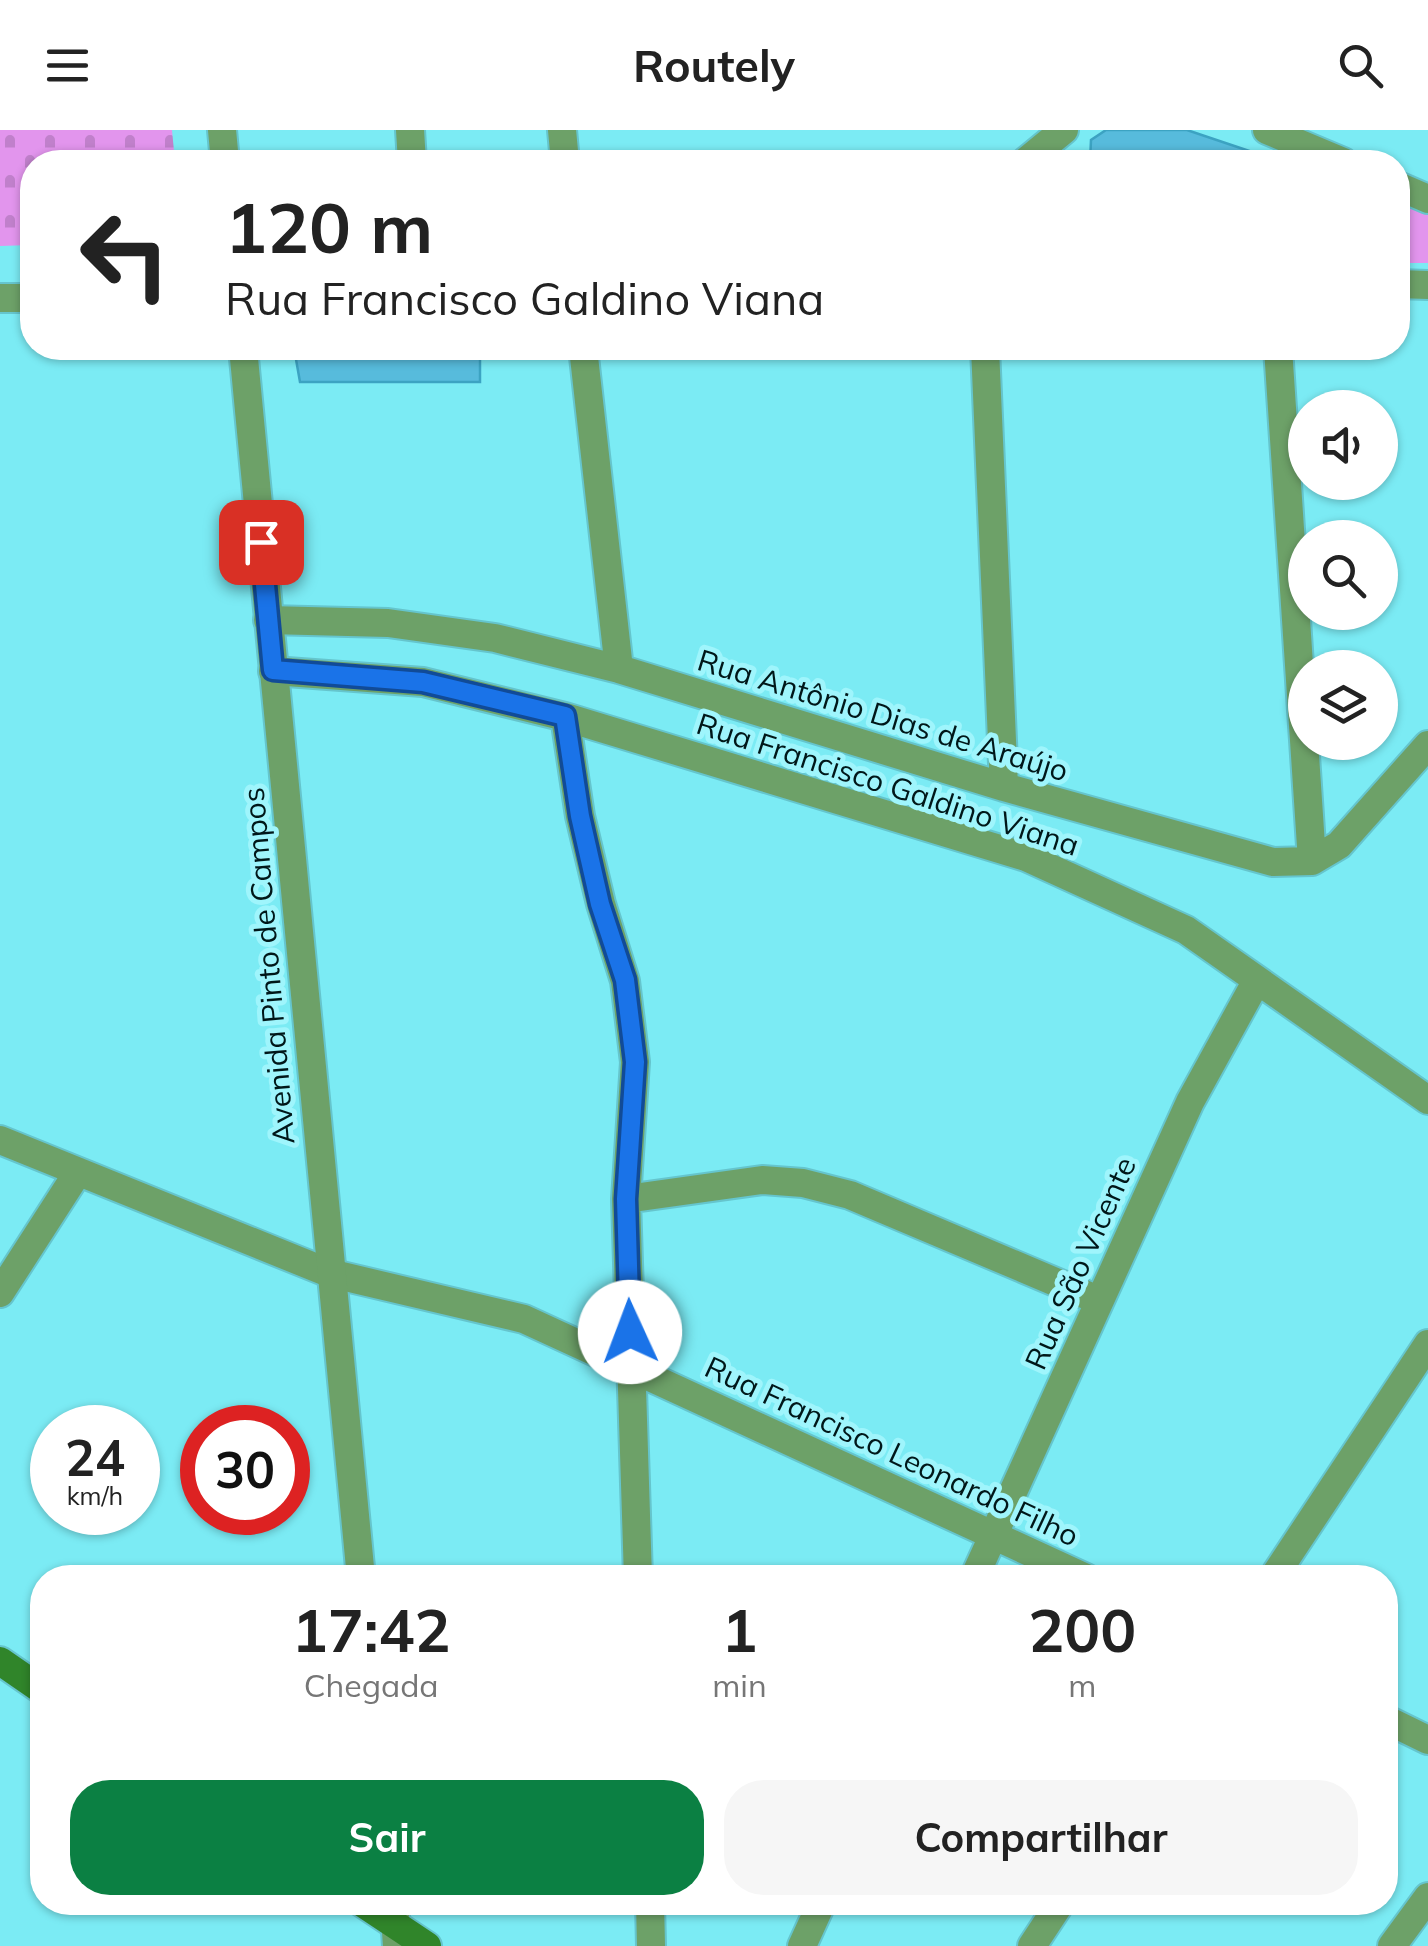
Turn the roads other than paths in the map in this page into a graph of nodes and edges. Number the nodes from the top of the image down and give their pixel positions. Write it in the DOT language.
graph roads {
  1 [pos="1267,130"];
  2 [pos="1314,150"];
  3 [pos="244,360"];
  4 [pos="584,360"];
  5 [pos="986,360"];
  6 [pos="1279,360"];
  7 [pos="268,620"];
  8 [pos="619,669"];
  9 [pos="273,670"];
  10 [pos="565,716"];
  11 [pos="1428,745"];
  12 [pos="1004,788"];
  13 [pos="1312,861"];
  14 [pos="1256,982"];
  15 [pos="1428,1100"];
  16 [pos="0,1140"];
  17 [pos="78,1172"];
  18 [pos="626,1199"];
  19 [pos="330,1272"];
  20 [pos="0,1293"];
  21 [pos="1098,1300"];
  22 [pos="1428,1344"];
  23 [pos="630,1365"];
  24 [pos="994,1535"];
  25 [pos="359,1565"];
  26 [pos="638,1565"];
  27 [pos="980,1565"];
  28 [pos="1058,1565"];
  29 [pos="1282,1565"];
  30 [pos="0,1662"];
  31 [pos="30,1682"];
  32 [pos="1398,1725"];
  33 [pos="1428,1740"];
  34 [pos="1428,1897"];
  35 [pos="650,1915"];
  36 [pos="816,1915"];
  37 [pos="1052,1915"];
  38 [pos="396,1925"];
  39 [pos="1401,1943"];
  40 [pos="427,1946"];
  41 [pos="651,1946"];
  42 [pos="802,1946"];
  43 [pos="1032,1946"];
  1 -- 2 [label="street"];
  3 -- 7 [label="street, Avenida Pinto de Campos"];
  4 -- 8 [label="street"];
  5 -- 12 [label="street"];
  6 -- 13 [label="street"];
  7 -- 8 [label="street, Rua Antônio Dias de Araújo"];
  7 -- 9 [label="street, Avenida Pinto de Campos"];
  8 -- 12 [label="street, Rua Antônio Dias de Araújo"];
  9 -- 10 [label="street, Rua Francisco Galdino Viana"];
  9 -- 19 [label="street, Avenida Pinto de Campos"];
  10 -- 14 [label="street, Rua Francisco Galdino Viana"];
  10 -- 18 [label="street"];
  11 -- 13 [label="street"];
  12 -- 13 [label="street, Rua Antônio Dias de Araújo"];
  14 -- 15 [label="street, Rua Francisco Galdino Viana"];
  14 -- 21 [label="street, Rua São Vicente"];
  16 -- 17 [label="street, Rua Francisco Leonardo Filho"];
  17 -- 19 [label="street, Rua Francisco Leonardo Filho"];
  17 -- 20 [label="street"];
  18 -- 21 [label="street"];
  18 -- 23 [label="street"];
  19 -- 23 [label="street, Rua Francisco Leonardo Filho"];
  19 -- 25 [label="street, Avenida Pinto de Campos"];
  21 -- 24 [label="street, Rua São Vicente"];
  22 -- 29 [label="street"];
  23 -- 24 [label="street, Rua Francisco Leonardo Filho"];
  23 -- 26 [label="street"];
  24 -- 27 [label="street, Rua São Vicente"];
  24 -- 28 [label="street, Rua Francisco Leonardo Filho"];
  30 -- 31 [label="main road"];
  32 -- 33 [label="street"];
  34 -- 39 [label="street"];
  35 -- 41 [label="street"];
  36 -- 42 [label="street"];
  37 -- 43 [label="street"];
  38 -- 40 [label="main road"];
}
